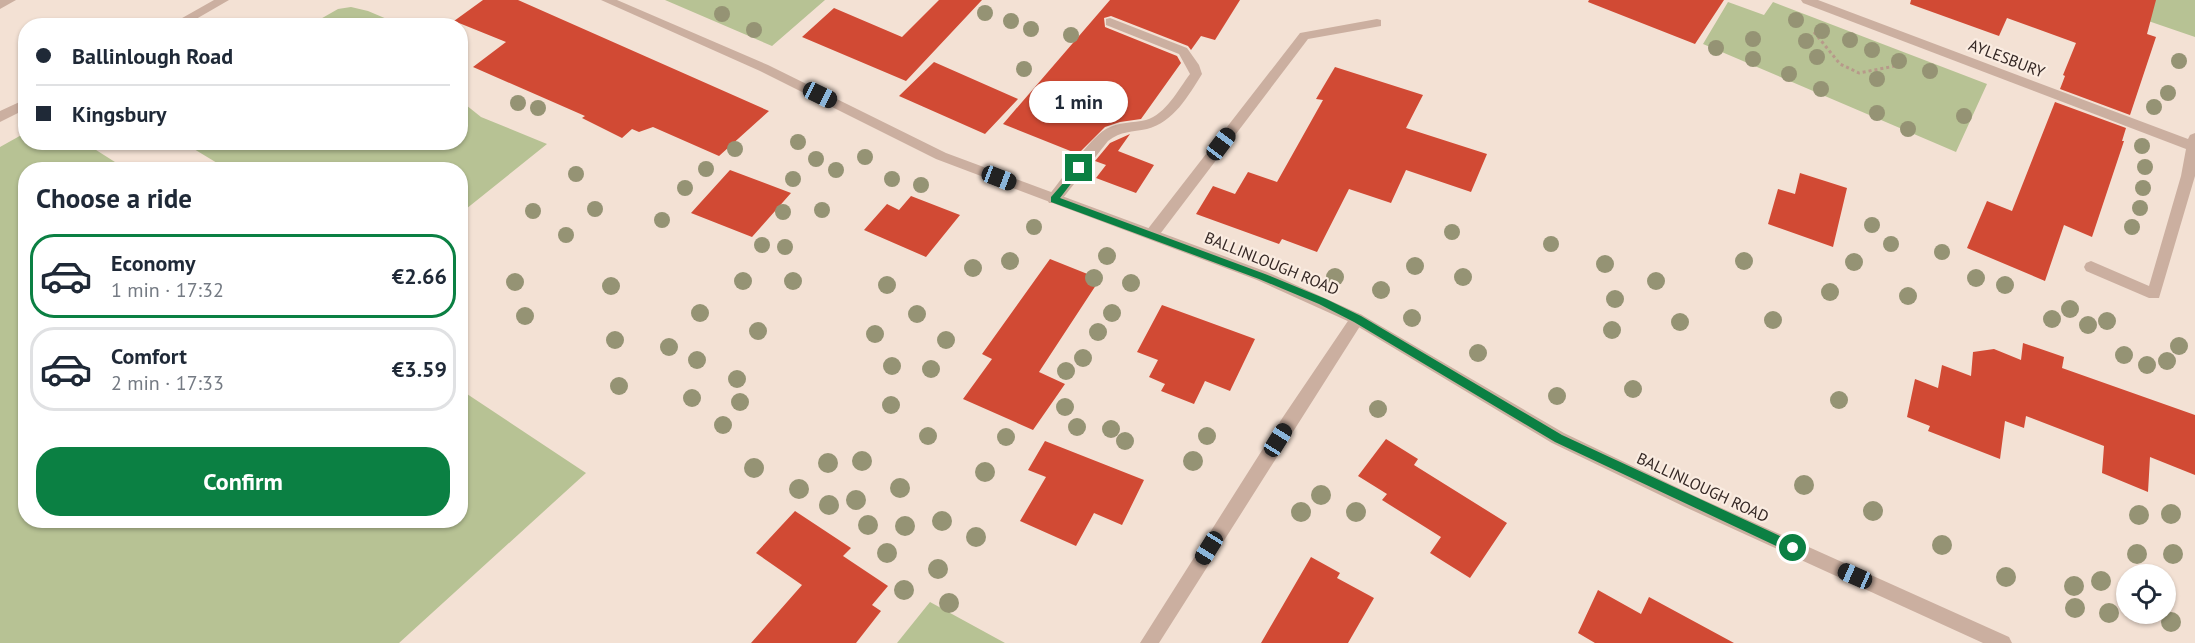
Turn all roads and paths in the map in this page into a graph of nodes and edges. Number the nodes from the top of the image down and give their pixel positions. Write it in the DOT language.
graph roads {
  1 [pos="10,0"];
  2 [pos="223,0"];
  3 [pos="607,0"];
  4 [pos="1807,0"];
  5 [pos="0,5"];
  6 [pos="189,18"];
  7 [pos="1110,22"];
  8 [pos="1377,23"];
  9 [pos="1810,27"];
  10 [pos="1901,65"];
  11 [pos="18,107"];
  12 [pos="0,117"];
  13 [pos="2194,143"];
  14 [pos="1054,199"];
  15 [pos="1152,234"];
  16 [pos="2091,267"];
  17 [pos="1357,319"];
  18 [pos="1149,643"];
  19 [pos="2004,643"];
  1 -- 5 [label="street"];
  2 -- 6 [label="street"];
  3 -- 14 [label="street, BALLINLOUGH ROAD"];
  4 -- 13 [label="street, AYLESBURY"];
  7 -- 14 [label="street"];
  8 -- 15 [label="street"];
  9 -- 10 [label="path"];
  11 -- 12 [label="street"];
  13 -- 16 [label="street"];
  14 -- 15 [label="street, BALLINLOUGH ROAD"];
  15 -- 17 [label="street, BALLINLOUGH ROAD"];
  17 -- 18 [label="street"];
  17 -- 19 [label="street, BALLINLOUGH ROAD"];
}
